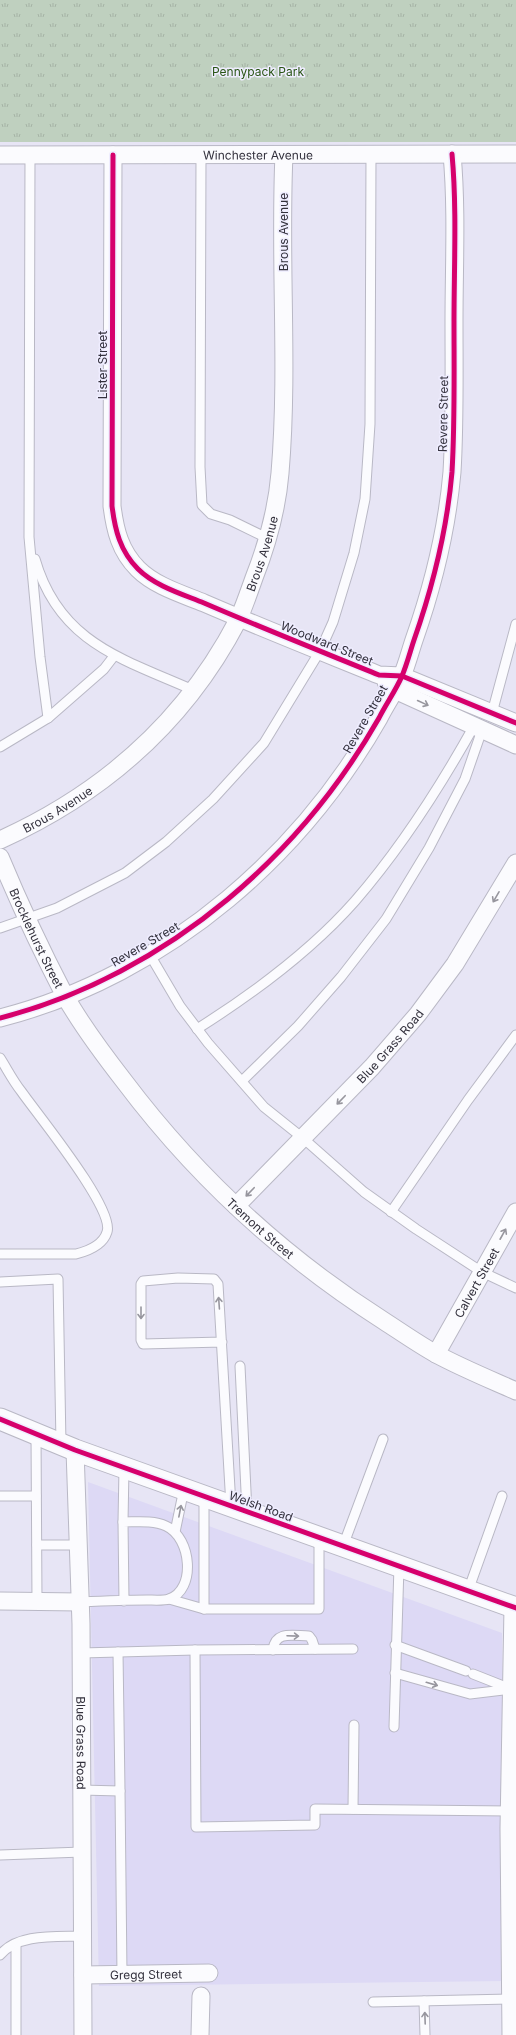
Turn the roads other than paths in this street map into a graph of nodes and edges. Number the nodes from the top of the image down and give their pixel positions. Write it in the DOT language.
graph roads {
  1 [pos="371,154"];
  2 [pos="452,154"];
  3 [pos="516,154"];
  4 [pos="0,155"];
  5 [pos="30,155"];
  6 [pos="112,155"];
  7 [pos="201,155"];
  8 [pos="284,155"];
  9 [pos="29,537"];
  10 [pos="267,538"];
  11 [pos="137,568"];
  12 [pos="239,618"];
  13 [pos="516,624"];
  14 [pos="320,651"];
  15 [pos="114,656"];
  16 [pos="398,683"];
  17 [pos="193,690"];
  18 [pos="492,713"];
  19 [pos="48,718"];
  20 [pos="516,723"];
  21 [pos="478,728"];
  22 [pos="516,745"];
  23 [pos="0,747"];
  24 [pos="0,840"];
  25 [pos="0,857"];
  26 [pos="516,863"];
  27 [pos="27,920"];
  28 [pos="0,928"];
  29 [pos="150,954"];
  30 [pos="66,996"];
  31 [pos="0,1018"];
  32 [pos="198,1029"];
  33 [pos="516,1035"];
  34 [pos="0,1058"];
  35 [pos="242,1081"];
  36 [pos="304,1139"];
  37 [pos="236,1206"];
  38 [pos="391,1212"];
  39 [pos="516,1212"];
  40 [pos="0,1254"];
  41 [pos="482,1272"];
  42 [pos="0,1282"];
  43 [pos="516,1288"];
  44 [pos="222,1342"];
  45 [pos="436,1354"];
  46 [pos="240,1366"];
  47 [pos="516,1391"];
  48 [pos="0,1419"];
  49 [pos="36,1434"];
  50 [pos="383,1439"];
  51 [pos="68,1447"];
  52 [pos="124,1468"];
  53 [pos="184,1489"];
  54 [pos="0,1496"];
  55 [pos="36,1496"];
  56 [pos="204,1496"];
  57 [pos="502,1496"];
  58 [pos="239,1509"];
  59 [pos="123,1522"];
  60 [pos="175,1532"];
  61 [pos="319,1538"];
  62 [pos="37,1545"];
  63 [pos="78,1545"];
  64 [pos="343,1546"];
  65 [pos="399,1566"];
  66 [pos="468,1591"];
  67 [pos="168,1599"];
  68 [pos="124,1600"];
  69 [pos="0,1601"];
  70 [pos="37,1601"];
  71 [pos="80,1602"];
  72 [pos="514,1608"];
  73 [pos="204,1609"];
  74 [pos="396,1645"];
  75 [pos="315,1649"];
  76 [pos="353,1649"];
  77 [pos="195,1650"];
  78 [pos="273,1650"];
  79 [pos="118,1652"];
  80 [pos="81,1653"];
  81 [pos="514,1661"];
  82 [pos="395,1673"];
  83 [pos="512,1689"];
  84 [pos="354,1725"];
  85 [pos="394,1727"];
  86 [pos="81,1790"];
  87 [pos="120,1791"];
  88 [pos="353,1808"];
  89 [pos="510,1811"];
  90 [pos="513,1829"];
  91 [pos="82,1852"];
  92 [pos="0,1855"];
  93 [pos="82,1936"];
  94 [pos="16,1944"];
  95 [pos="0,1955"];
  96 [pos="209,1973"];
  97 [pos="83,1975"];
  98 [pos="122,1975"];
  99 [pos="200,1996"];
  100 [pos="512,1998"];
  101 [pos="424,2001"];
  102 [pos="373,2002"];
  103 [pos="16,2035"];
  104 [pos="83,2035"];
  105 [pos="200,2035"];
  106 [pos="425,2035"];
  107 [pos="511,2035"];
  1 -- 2 [label="street, Winchester Avenue"];
  1 -- 8 [label="street, Winchester Avenue"];
  1 -- 14 [label="lane"];
  2 -- 3 [label="street, Winchester Avenue"];
  2 -- 16 [label="street, Revere Street"];
  4 -- 5 [label="street, Winchester Avenue"];
  5 -- 6 [label="street, Winchester Avenue"];
  5 -- 9 [label="lane"];
  6 -- 7 [label="street, Winchester Avenue"];
  6 -- 11 [label="street, Lister Street"];
  7 -- 8 [label="street, Winchester Avenue"];
  7 -- 10 [label="lane"];
  8 -- 10 [label="street, Brous Avenue"];
  9 -- 15 [label="lane"];
  9 -- 19 [label="lane"];
  10 -- 12 [label="street, Brous Avenue"];
  11 -- 12 [label="street, Woodward Street"];
  12 -- 14 [label="street, Woodward Street"];
  12 -- 17 [label="street, Brous Avenue"];
  13 -- 18 [label="lane"];
  14 -- 16 [label="street, Woodward Street"];
  14 -- 27 [label="lane"];
  15 -- 17 [label="lane"];
  15 -- 19 [label="lane"];
  16 -- 18 [label="street, Woodward Street"];
  16 -- 21 [label="street, Woodward Street, one-way"];
  16 -- 29 [label="street, Revere Street"];
  17 -- 24 [label="street, Brous Avenue"];
  18 -- 20 [label="street, Woodward Street"];
  19 -- 23 [label="lane"];
  21 -- 22 [label="street, Woodward Street"];
  21 -- 32 [label="lane"];
  21 -- 35 [label="lane"];
  25 -- 27 [label="street, Brocklehurst Street"];
  26 -- 36 [label="street, Blue Grass Road, one-way"];
  27 -- 28 [label="lane"];
  27 -- 30 [label="street, Brocklehurst Street"];
  29 -- 30 [label="street, Revere Street"];
  29 -- 32 [label="lane"];
  30 -- 31 [label="street, Revere Street"];
  30 -- 37 [label="street, Tremont Street"];
  32 -- 35 [label="lane"];
  33 -- 38 [label="lane"];
  34 -- 40 [label="lane"];
  35 -- 36 [label="lane"];
  36 -- 37 [label="street, Blue Grass Road, one-way"];
  36 -- 38 [label="lane"];
  37 -- 45 [label="street, Tremont Street"];
  38 -- 41 [label="lane"];
  41 -- 39 [label="street, Calvert Street, one-way"];
  41 -- 43 [label="lane"];
  41 -- 45 [label="street, Calvert Street"];
  42 -- 51 [label="lane"];
  44 -- 44 [label="lane, one-way"];
  44 -- 58 [label="lane"];
  45 -- 47 [label="street, Tremont Street"];
  46 -- 58 [label="lane"];
  48 -- 49 [label="street, Welsh Road"];
  49 -- 51 [label="street, Welsh Road"];
  49 -- 55 [label="lane"];
  50 -- 64 [label="lane"];
  51 -- 52 [label="street, Welsh Road"];
  51 -- 63 [label="street, Blue Grass Road"];
  52 -- 53 [label="street, Welsh Road"];
  52 -- 59 [label="lane"];
  53 -- 56 [label="street, Welsh Road"];
  60 -- 53 [label="lane, one-way"];
  54 -- 55 [label="lane"];
  55 -- 62 [label="lane"];
  56 -- 58 [label="street, Welsh Road"];
  56 -- 73 [label="lane"];
  57 -- 66 [label="lane"];
  58 -- 61 [label="street, Welsh Road"];
  59 -- 60 [label="lane"];
  59 -- 68 [label="lane"];
  60 -- 67 [label="lane"];
  61 -- 64 [label="street, Welsh Road"];
  61 -- 73 [label="lane"];
  62 -- 63 [label="lane"];
  62 -- 70 [label="lane"];
  63 -- 71 [label="street, Blue Grass Road"];
  64 -- 65 [label="street, Welsh Road"];
  65 -- 66 [label="street, Welsh Road"];
  65 -- 74 [label="lane"];
  66 -- 72 [label="street, Welsh Road"];
  67 -- 68 [label="lane"];
  67 -- 73 [label="lane"];
  68 -- 71 [label="lane"];
  69 -- 70 [label="street"];
  70 -- 71 [label="street"];
  71 -- 80 [label="street, Blue Grass Road"];
  72 -- 81 [label="street"];
  74 -- 82 [label="lane"];
  74 -- 83 [label="lane"];
  75 -- 76 [label="lane"];
  75 -- 78 [label="lane"];
  78 -- 75 [label="lane, one-way"];
  77 -- 78 [label="lane"];
  77 -- 79 [label="lane"];
  77 -- 88 [label="lane"];
  79 -- 80 [label="lane"];
  79 -- 87 [label="lane"];
  80 -- 86 [label="street, Blue Grass Road"];
  81 -- 83 [label="street"];
  82 -- 83 [label="lane, one-way"];
  82 -- 85 [label="lane"];
  83 -- 89 [label="street"];
  84 -- 88 [label="lane"];
  86 -- 87 [label="lane"];
  86 -- 91 [label="street, Blue Grass Road"];
  87 -- 98 [label="lane"];
  88 -- 89 [label="lane"];
  89 -- 90 [label="street"];
  90 -- 100 [label="street"];
  91 -- 92 [label="lane"];
  91 -- 93 [label="street, Blue Grass Road"];
  93 -- 94 [label="lane"];
  93 -- 97 [label="street, Blue Grass Road"];
  94 -- 95 [label="lane"];
  94 -- 103 [label="lane"];
  96 -- 98 [label="street, Gregg Street"];
  97 -- 98 [label="street, Gregg Street"];
  97 -- 104 [label="street, Blue Grass Road"];
  99 -- 105 [label="street"];
  100 -- 101 [label="lane"];
  100 -- 107 [label="street"];
  101 -- 102 [label="lane"];
  106 -- 101 [label="lane, one-way"];
}
